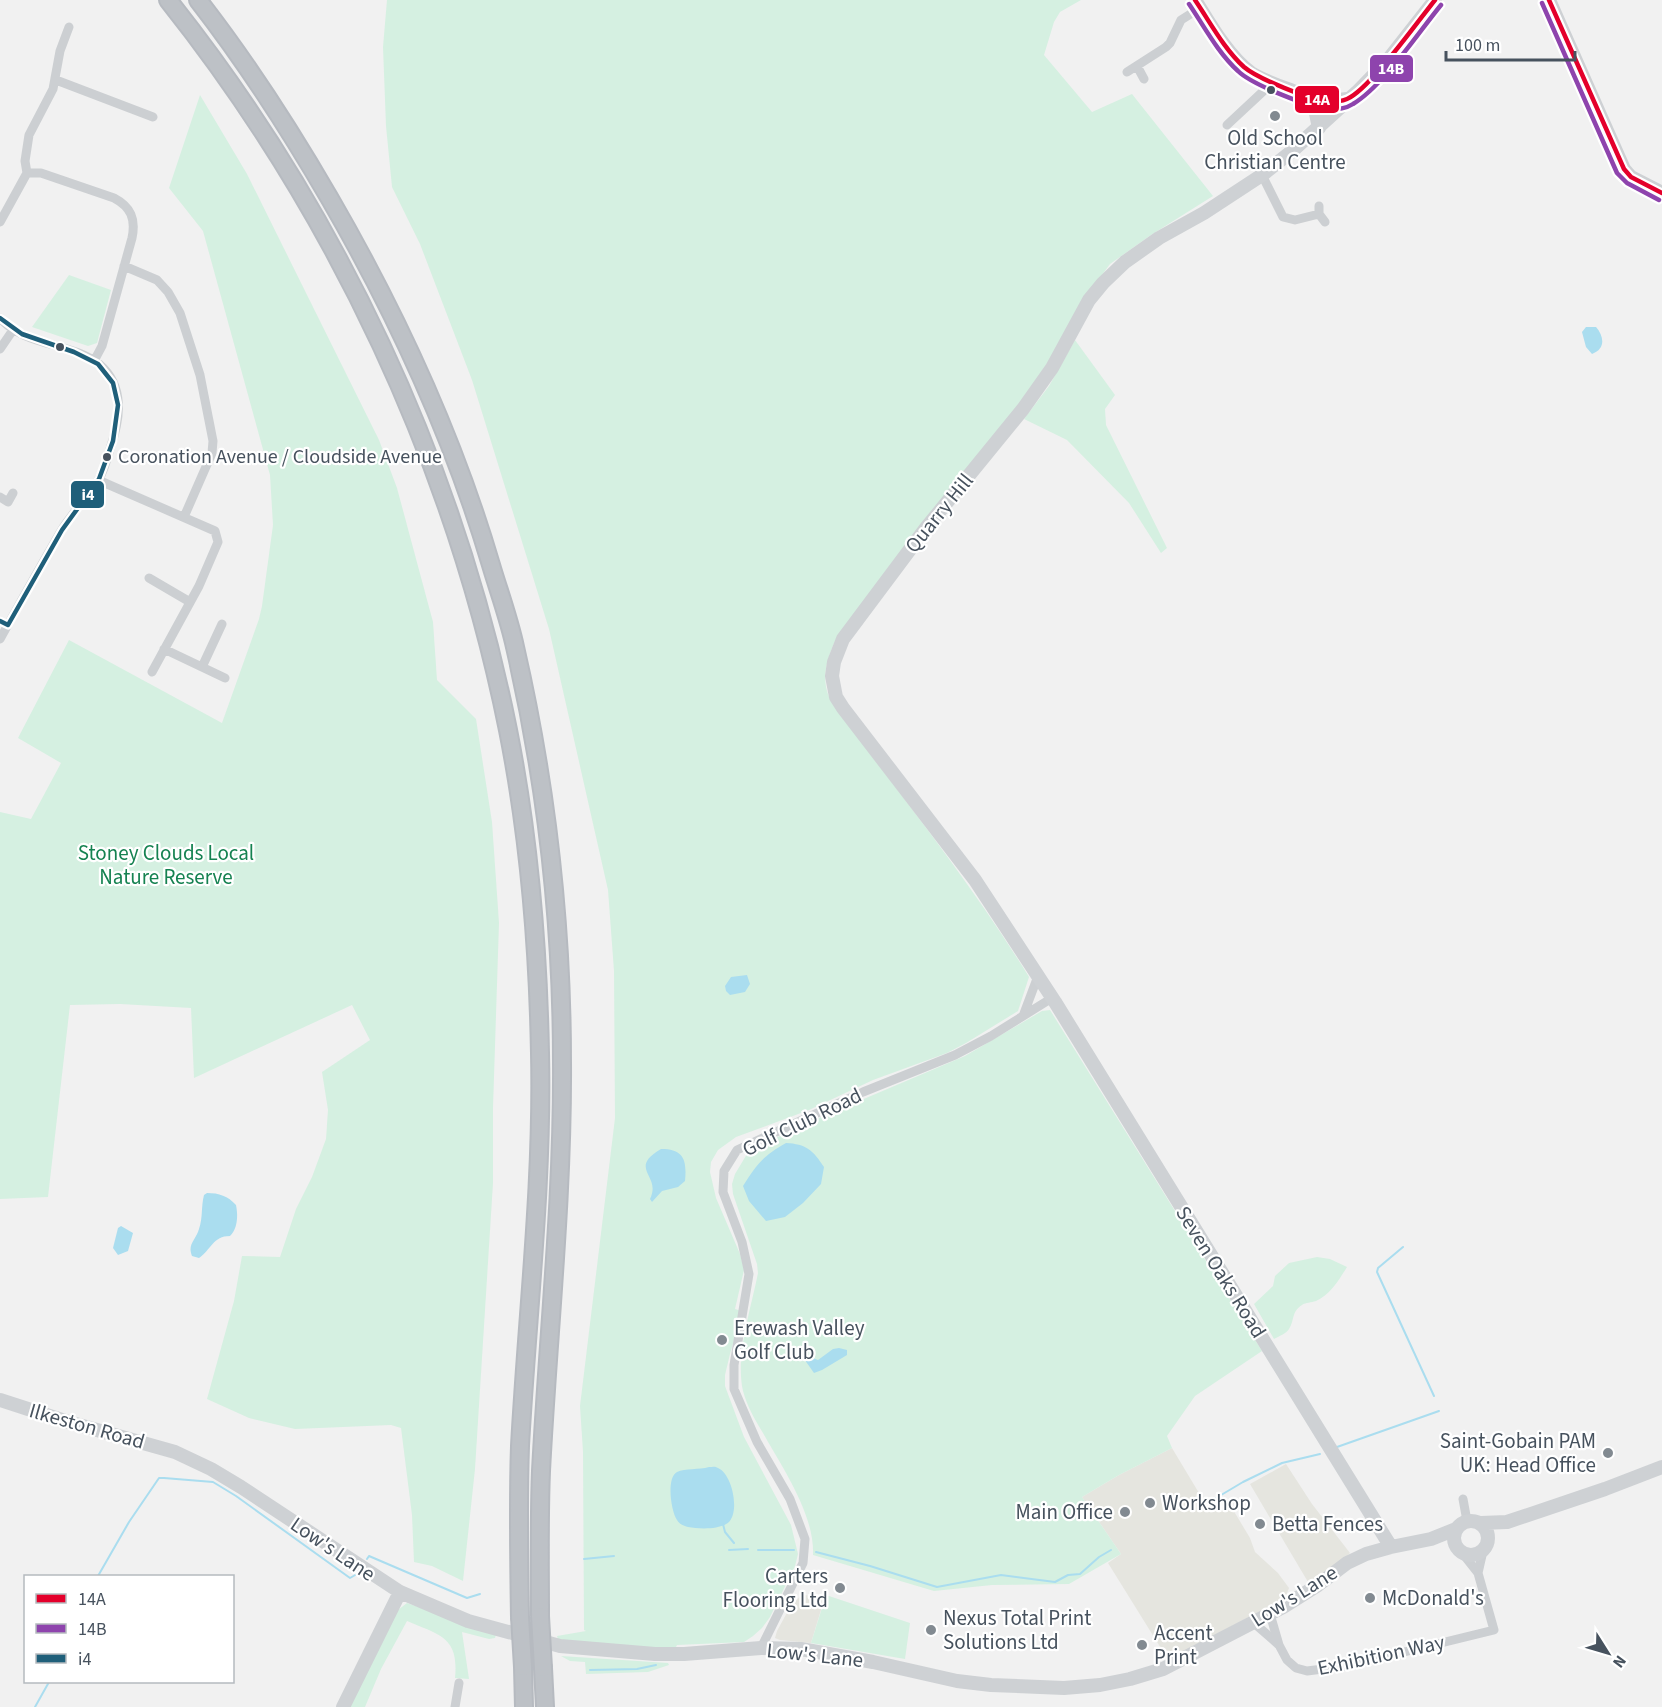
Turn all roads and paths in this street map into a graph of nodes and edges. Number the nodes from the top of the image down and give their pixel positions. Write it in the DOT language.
graph roads {
  1 [pos="168,0"];
  2 [pos="198,0"];
  3 [pos="1435,0"];
  4 [pos="1549,0"];
  5 [pos="1198,4"];
  6 [pos="69,27"];
  7 [pos="1137,66"];
  8 [pos="1127,72"];
  9 [pos="1144,79"];
  10 [pos="56,80"];
  11 [pos="1272,83"];
  12 [pos="1313,99"];
  13 [pos="1347,99"];
  14 [pos="153,117"];
  15 [pos="1227,125"];
  16 [pos="1319,128"];
  17 [pos="27,173"];
  18 [pos="1262,175"];
  19 [pos="1662,193"];
  20 [pos="4,204"];
  21 [pos="1321,214"];
  22 [pos="0,222"];
  23 [pos="124,266"];
  24 [pos="0,318"];
  25 [pos="13,330"];
  26 [pos="0,349"];
  27 [pos="94,361"];
  28 [pos="98,480"];
  29 [pos="13,494"];
  30 [pos="0,497"];
  31 [pos="184,517"];
  32 [pos="149,578"];
  33 [pos="190,602"];
  34 [pos="4,623"];
  35 [pos="222,624"];
  36 [pos="0,639"];
  37 [pos="164,649"];
  38 [pos="202,667"];
  39 [pos="152,672"];
  40 [pos="225,678"];
  41 [pos="1038,976"];
  42 [pos="1052,998"];
  43 [pos="1022,1017"];
  44 [pos="0,1400"];
  45 [pos="175,1452"];
  46 [pos="1662,1467"];
  47 [pos="1463,1499"];
  48 [pos="1507,1522"];
  49 [pos="1468,1524"];
  50 [pos="1489,1538"];
  51 [pos="1431,1539"];
  52 [pos="1391,1547"];
  53 [pos="1460,1550"];
  54 [pos="1483,1551"];
  55 [pos="1478,1573"];
  56 [pos="399,1592"];
  57 [pos="1270,1614"];
  58 [pos="1254,1623"];
  59 [pos="1279,1645"];
  60 [pos="761,1648"];
  61 [pos="459,1683"];
  62 [pos="343,1707"];
  63 [pos="454,1707"];
  64 [pos="524,1707"];
  65 [pos="545,1707"];
  1 -- 64 [label="highway, bridge"];
  2 -- 65 [label="highway, bridge"];
  3 -- 13 [label="street, Quarry Hill"];
  4 -- 19 [label="street"];
  5 -- 7 [label="street"];
  5 -- 11 [label="street"];
  6 -- 10 [label="street"];
  7 -- 8 [label="street"];
  7 -- 9 [label="street"];
  10 -- 14 [label="street"];
  10 -- 17 [label="street"];
  11 -- 12 [label="street"];
  11 -- 15 [label="street"];
  12 -- 13 [label="street"];
  12 -- 16 [label="street"];
  13 -- 16 [label="street, Quarry Hill"];
  16 -- 18 [label="street, Quarry Hill"];
  17 -- 20 [label="street"];
  17 -- 23 [label="street"];
  18 -- 21 [label="street"];
  18 -- 41 [label="street, Quarry Hill"];
  20 -- 22 [label="street"];
  23 -- 27 [label="street"];
  23 -- 31 [label="street"];
  24 -- 25 [label="street"];
  25 -- 26 [label="street"];
  25 -- 27 [label="street"];
  27 -- 28 [label="street"];
  28 -- 31 [label="street"];
  28 -- 34 [label="street"];
  29 -- 30 [label="street"];
  31 -- 33 [label="street"];
  32 -- 33 [label="street"];
  33 -- 37 [label="street"];
  34 -- 36 [label="street"];
  35 -- 38 [label="street"];
  37 -- 38 [label="street"];
  37 -- 39 [label="street"];
  38 -- 40 [label="street"];
  41 -- 42 [label="street, Quarry Hill"];
  41 -- 43 [label="street"];
  42 -- 43 [label="street, Golf Club Road"];
  42 -- 52 [label="street, Seven Oaks Road"];
  43 -- 60 [label="street, Golf Club Road"];
  44 -- 45 [label="street, Ilkeston Road"];
  45 -- 56 [label="street, Low's Lane"];
  46 -- 48 [label="street, Low's Lane"];
  47 -- 49 [label="street"];
  48 -- 49 [label="street, Low's Lane"];
  48 -- 50 [label="street, Low's Lane"];
  49 -- 50 [label="street"];
  49 -- 51 [label="street, Low's Lane"];
  49 -- 53 [label="street"];
  50 -- 54 [label="street, Low's Lane"];
  51 -- 52 [label="street, Low's Lane"];
  51 -- 53 [label="street, Low's Lane"];
  52 -- 57 [label="street, Low's Lane"];
  53 -- 54 [label="street, Low's Lane"];
  53 -- 55 [label="street"];
  54 -- 55 [label="street"];
  55 -- 59 [label="street, Exhibition Way"];
  56 -- 60 [label="street, Low's Lane"];
  56 -- 62 [label="street"];
  57 -- 58 [label="street, Low's Lane"];
  57 -- 59 [label="street, Exhibition Way"];
  58 -- 59 [label="street, Exhibition Way"];
  58 -- 60 [label="street, Low's Lane"];
  61 -- 63 [label="street"];
}
